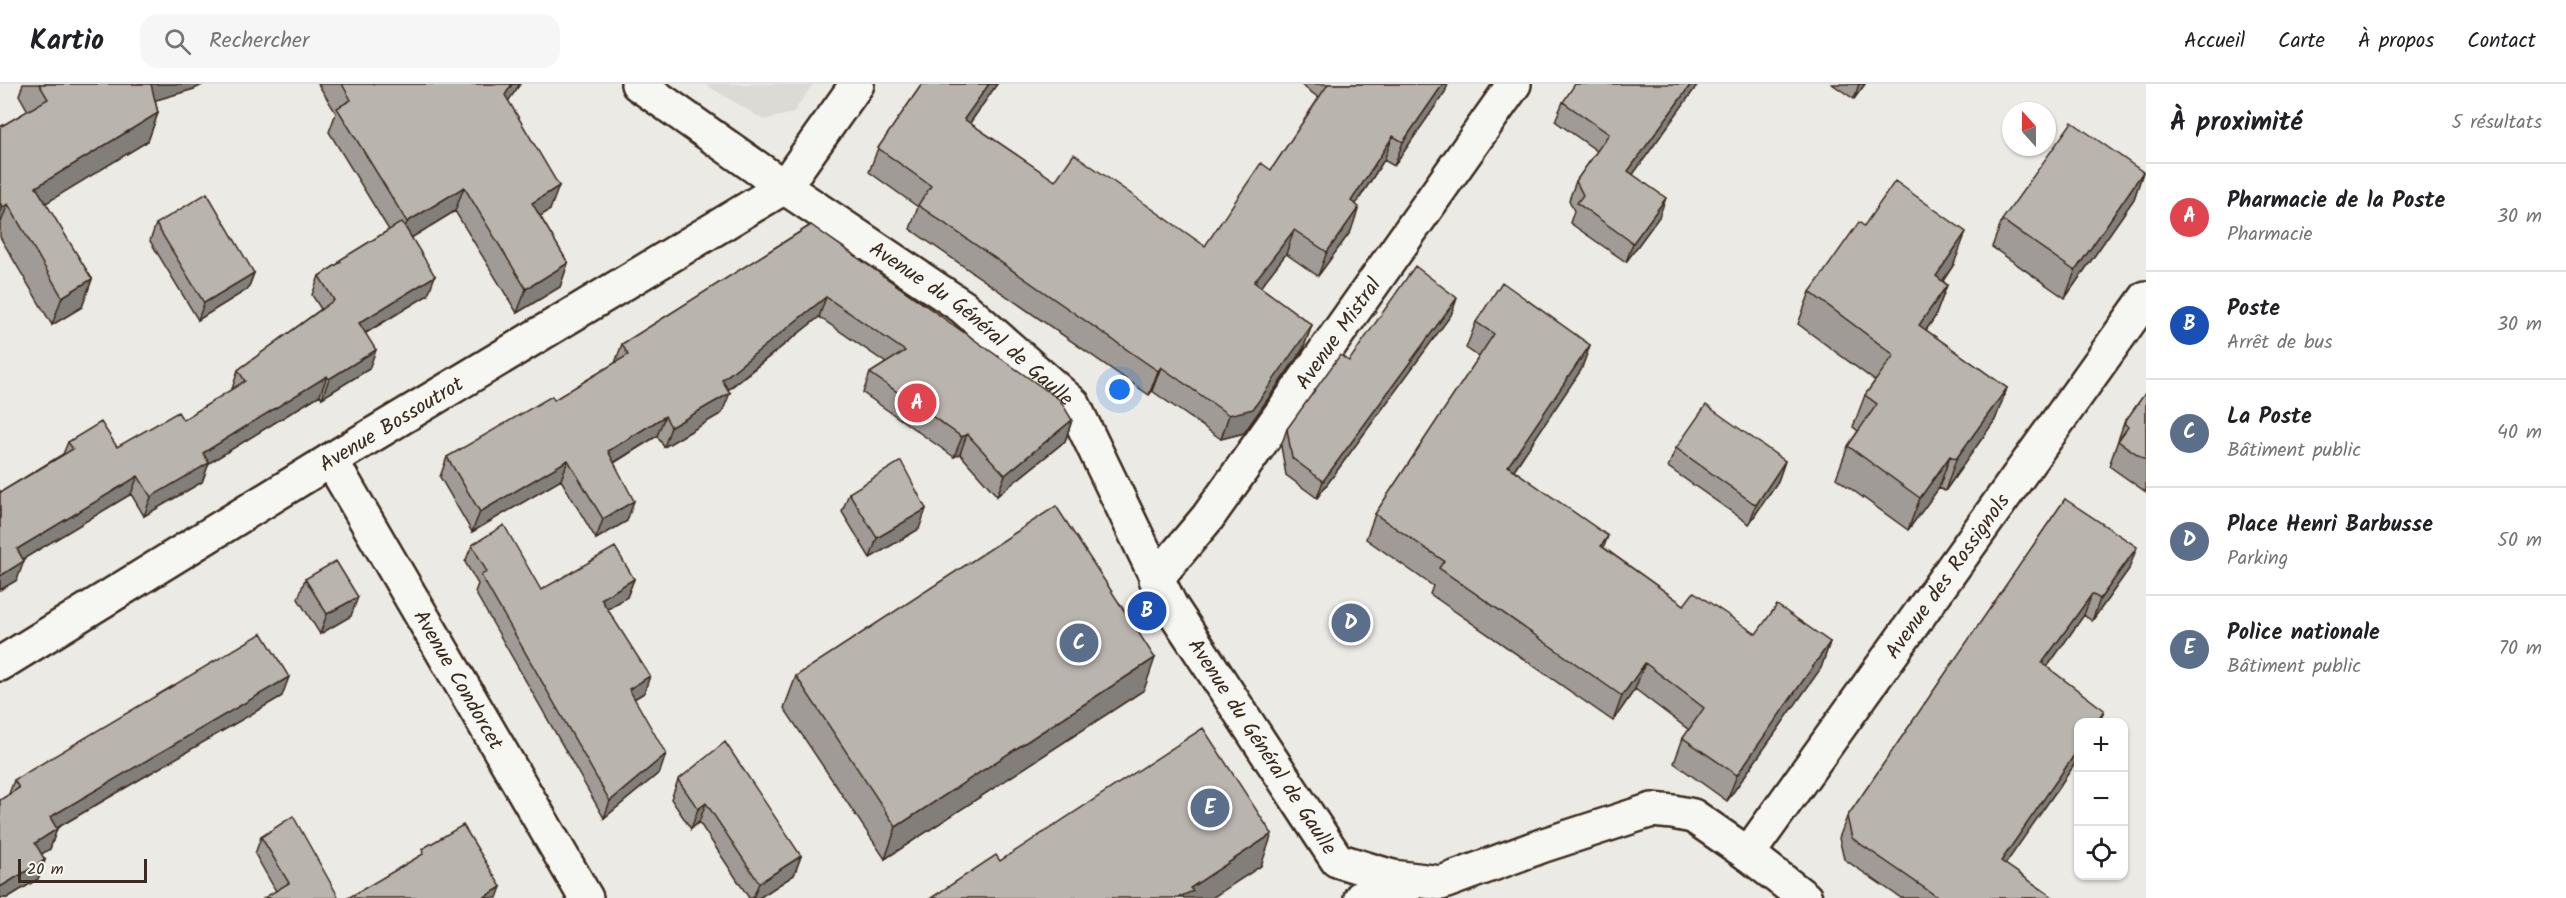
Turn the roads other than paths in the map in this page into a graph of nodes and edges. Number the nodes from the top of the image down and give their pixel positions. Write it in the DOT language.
graph roads {
  1 [pos="638,84"];
  2 [pos="857,84"];
  3 [pos="1514,84"];
  4 [pos="784,187"];
  5 [pos="2146,298"];
  6 [pos="331,460"];
  7 [pos="1156,579"];
  8 [pos="0,664"];
  9 [pos="1748,854"];
  10 [pos="1398,888"];
  11 [pos="586,898"];
  12 [pos="1361,898"];
  13 [pos="1805,898"];
  1 -- 4 [label="street, Avenue du Général de Gaulle"];
  2 -- 4 [label="street"];
  3 -- 7 [label="street, Avenue Mistral"];
  4 -- 6 [label="street, Avenue Bossoutrot"];
  4 -- 7 [label="street, Avenue du Général de Gaulle"];
  5 -- 9 [label="street, Avenue des Rossignols"];
  6 -- 8 [label="street, Avenue Bossoutrot"];
  6 -- 11 [label="street, Avenue Condorcet"];
  7 -- 10 [label="street, Avenue du Général de Gaulle"];
  9 -- 10 [label="street, Avenue du Général de Gaulle"];
  9 -- 13 [label="street, Avenue du Général de Gaulle"];
  10 -- 12 [label="street"];
}
